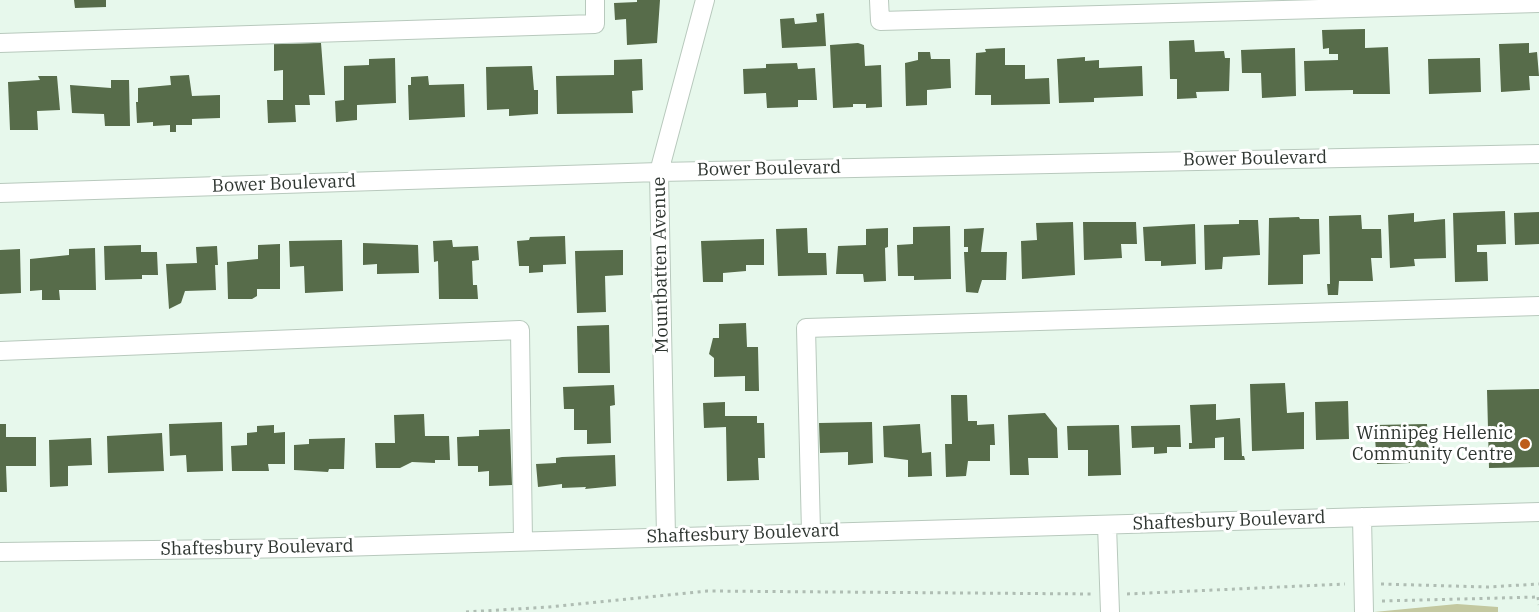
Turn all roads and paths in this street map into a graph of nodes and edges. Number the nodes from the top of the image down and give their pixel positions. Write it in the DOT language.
graph roads {
  1 [pos="595,0"];
  2 [pos="705,0"];
  3 [pos="879,0"];
  4 [pos="1539,3"];
  5 [pos="0,43"];
  6 [pos="1539,154"];
  7 [pos="659,172"];
  8 [pos="0,193"];
  9 [pos="1539,306"];
  10 [pos="0,351"];
  11 [pos="1539,512"];
  12 [pos="1486,514"];
  13 [pos="1362,517"];
  14 [pos="1539,523"];
  15 [pos="1107,525"];
  16 [pos="812,532"];
  17 [pos="666,537"];
  18 [pos="523,541"];
  19 [pos="0,552"];
  20 [pos="1539,584"];
  21 [pos="1538,597"];
  22 [pos="1365,599"];
  23 [pos="1110,603"];
  24 [pos="1539,605"];
  25 [pos="466,612"];
  1 -- 5 [label="street"];
  2 -- 7 [label="street, Mountbatten Avenue"];
  3 -- 4 [label="street"];
  6 -- 7 [label="street, Bower Boulevard"];
  7 -- 8 [label="street, Bower Boulevard"];
  7 -- 17 [label="street, Mountbatten Avenue"];
  9 -- 16 [label="street"];
  10 -- 18 [label="street"];
  11 -- 12 [label="street, Shaftesbury Boulevard"];
  12 -- 13 [label="street, Shaftesbury Boulevard"];
  12 -- 14 [label="street, Shaftesbury Boulevard"];
  13 -- 15 [label="street, Shaftesbury Boulevard"];
  13 -- 22 [label="street"];
  15 -- 16 [label="street, Shaftesbury Boulevard"];
  15 -- 23 [label="street"];
  16 -- 17 [label="street, Shaftesbury Boulevard"];
  17 -- 18 [label="street, Shaftesbury Boulevard"];
  18 -- 19 [label="street, Shaftesbury Boulevard"];
  20 -- 22 [label="path"];
  21 -- 22 [label="path"];
  21 -- 24 [label="path"];
  22 -- 23 [label="path"];
  23 -- 25 [label="path"];
}
